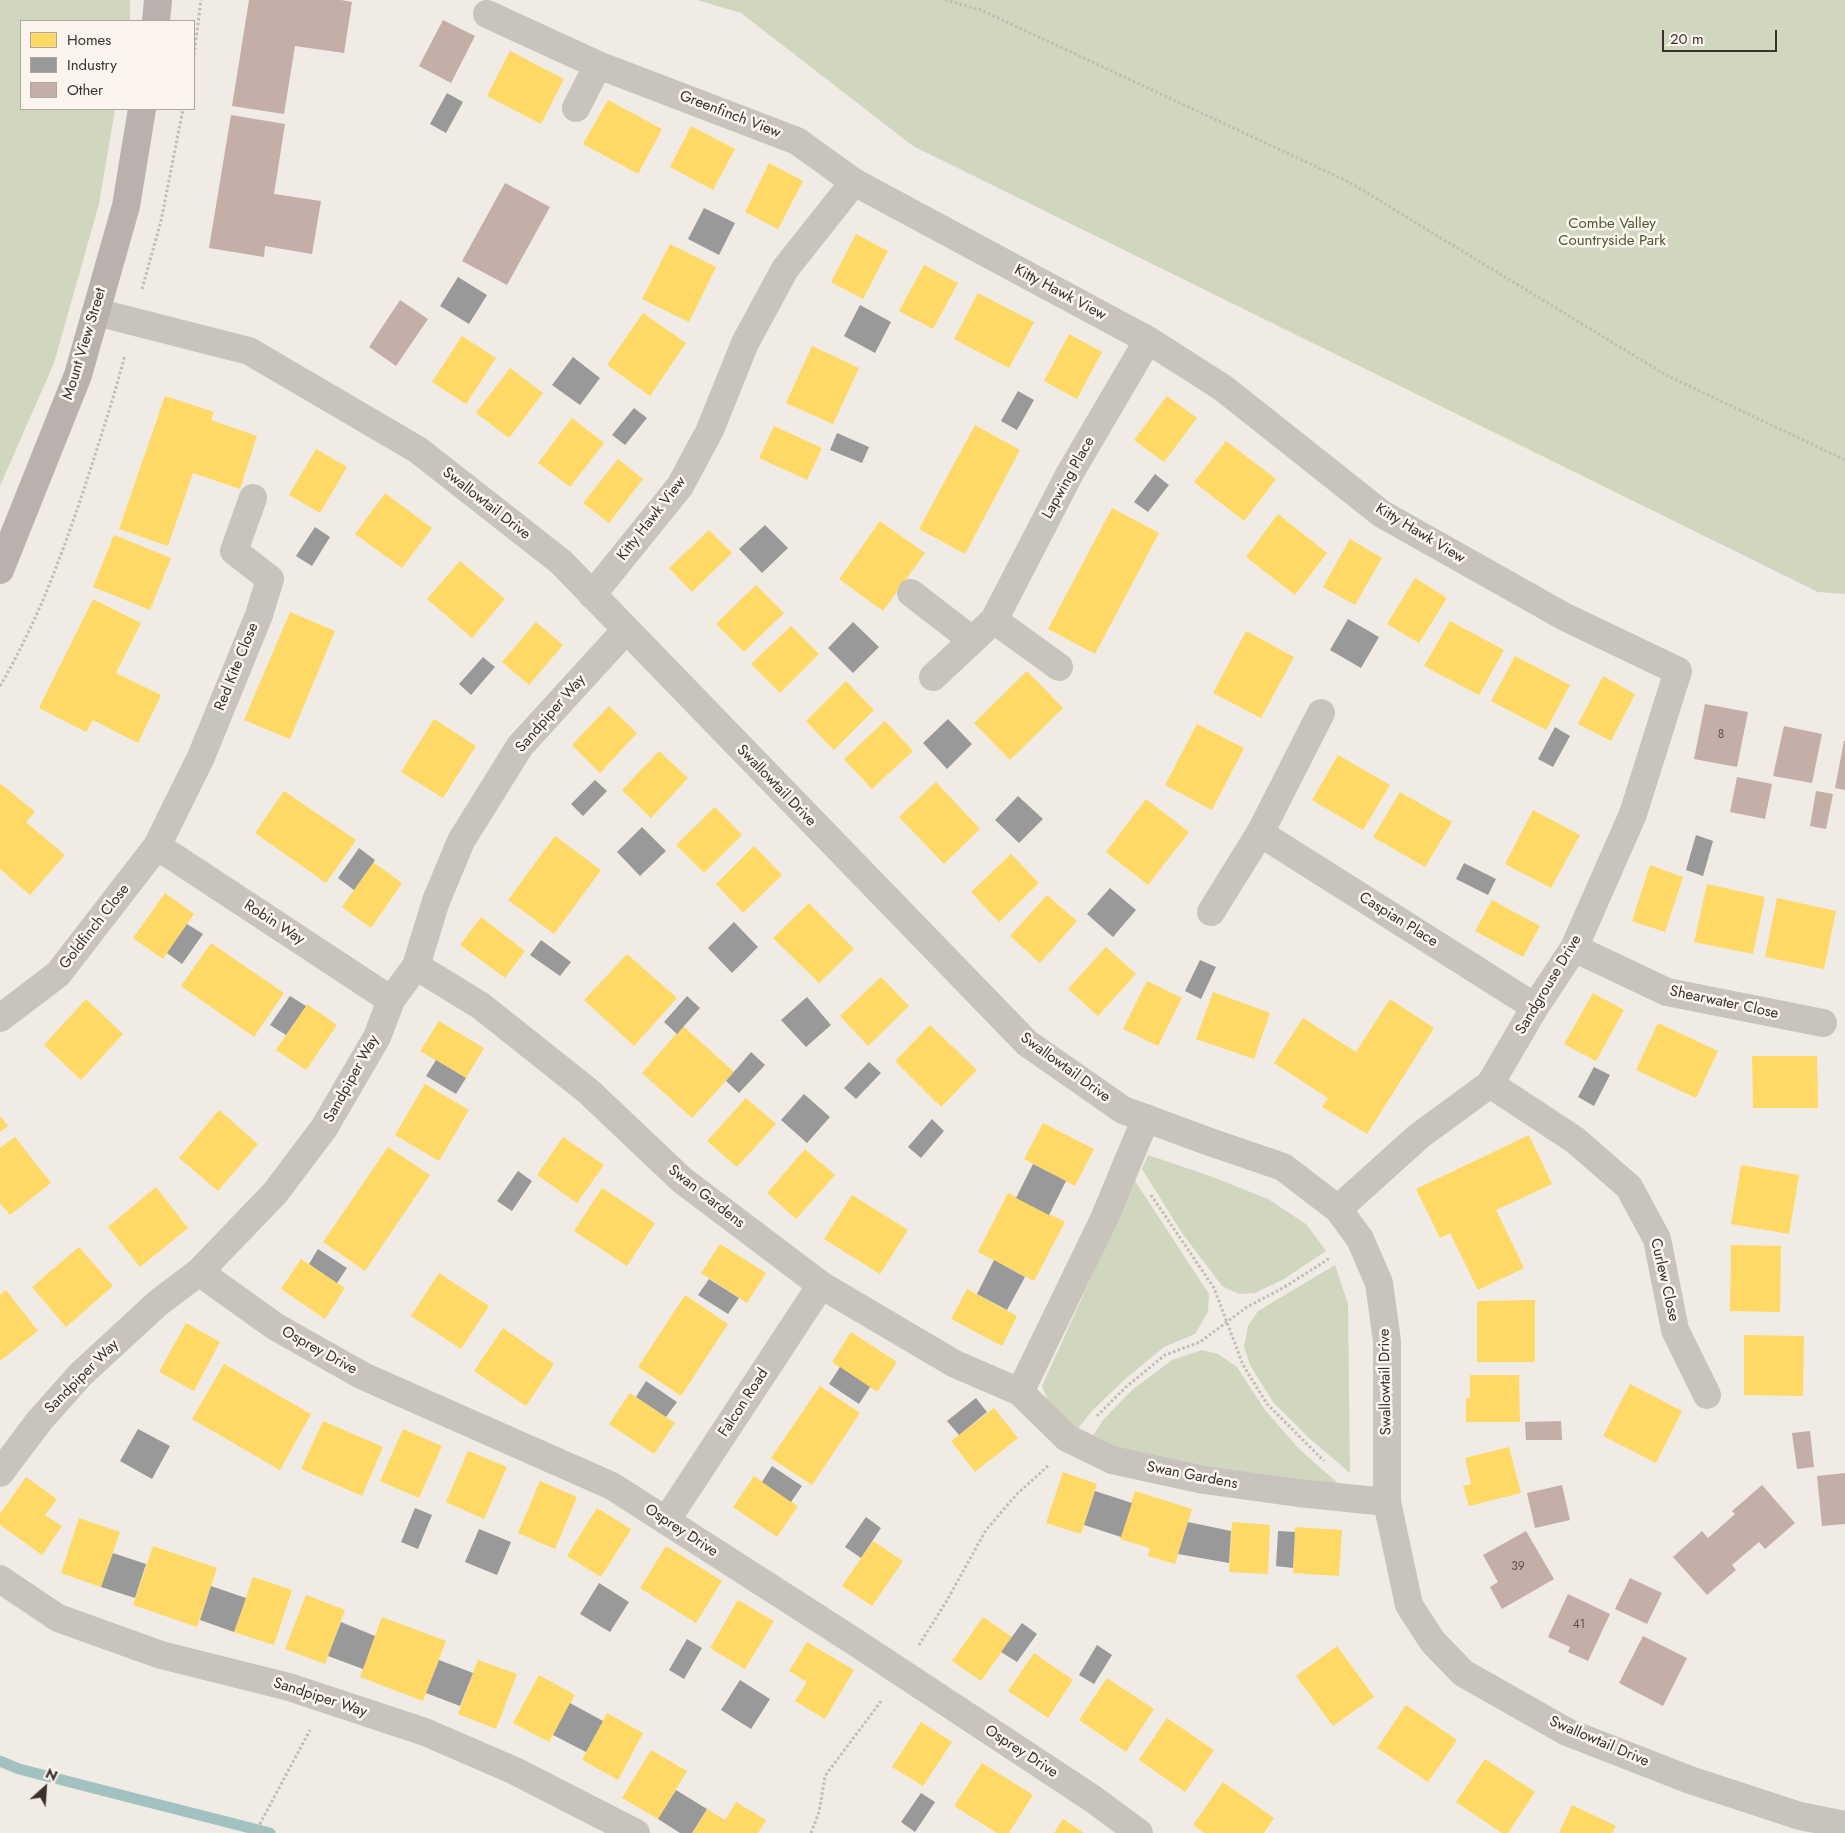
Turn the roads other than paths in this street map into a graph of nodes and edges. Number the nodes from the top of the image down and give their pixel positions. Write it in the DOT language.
graph roads {
  1 [pos="158,0"];
  2 [pos="487,14"];
  3 [pos="156,20"];
  4 [pos="598,65"];
  5 [pos="576,108"];
  6 [pos="142,110"];
  7 [pos="854,182"];
  8 [pos="96,312"];
  9 [pos="1148,340"];
  10 [pos="253,498"];
  11 [pos="0,570"];
  12 [pos="911,594"];
  13 [pos="592,595"];
  14 [pos="994,620"];
  15 [pos="626,631"];
  16 [pos="972,640"];
  17 [pos="1059,667"];
  18 [pos="1678,671"];
  19 [pos="933,677"];
  20 [pos="1321,713"];
  21 [pos="1260,833"];
  22 [pos="158,846"];
  23 [pos="1211,912"];
  24 [pos="1574,948"];
  25 [pos="416,966"];
  26 [pos="391,1000"];
  27 [pos="1535,1006"];
  28 [pos="0,1018"];
  29 [pos="1823,1023"];
  30 [pos="1490,1084"];
  31 [pos="1146,1118"];
  32 [pos="1338,1209"];
  33 [pos="199,1272"];
  34 [pos="821,1285"];
  35 [pos="1020,1392"];
  36 [pos="1707,1395"];
  37 [pos="0,1472"];
  38 [pos="1387,1502"];
  39 [pos="666,1521"];
  40 [pos="0,1579"];
  41 [pos="1800,1824"];
  42 [pos="1845,1825"];
  43 [pos="636,1833"];
  44 [pos="1139,1833"];
  1 -- 3 [label="main road"];
  2 -- 4 [label="street, Greenfinch View"];
  4 -- 5 [label="street"];
  4 -- 7 [label="street, Greenfinch View"];
  6 -- 8 [label="main road, Mount View Street"];
  7 -- 9 [label="street, Kitty Hawk View"];
  7 -- 13 [label="street, Kitty Hawk View"];
  8 -- 11 [label="main road, Mount View Street"];
  8 -- 13 [label="street, Swallowtail Drive"];
  9 -- 14 [label="street, Lapwing Place"];
  9 -- 18 [label="street, Kitty Hawk View"];
  10 -- 22 [label="street, Red Kite Close"];
  12 -- 16 [label="street"];
  13 -- 15 [label="street, Swallowtail Drive"];
  14 -- 16 [label="street, Lapwing Place"];
  14 -- 17 [label="street"];
  15 -- 25 [label="street, Sandpiper Way"];
  15 -- 31 [label="street, Swallowtail Drive"];
  16 -- 19 [label="street, Lapwing Place"];
  18 -- 24 [label="street, Sandgrouse Drive"];
  20 -- 21 [label="street"];
  21 -- 23 [label="street"];
  21 -- 27 [label="street, Caspian Place"];
  22 -- 26 [label="street, Robin Way"];
  22 -- 28 [label="street, Goldfinch Close"];
  24 -- 27 [label="street, Sandgrouse Drive"];
  24 -- 29 [label="street, Shearwater Close"];
  25 -- 26 [label="street, Sandpiper Way"];
  25 -- 34 [label="street, Swan Gardens"];
  26 -- 33 [label="street, Sandpiper Way"];
  27 -- 30 [label="street, Sandgrouse Drive"];
  30 -- 32 [label="street, Sandgrouse Drive"];
  30 -- 36 [label="street, Curlew Close"];
  31 -- 32 [label="street, Swallowtail Drive"];
  31 -- 35 [label="street"];
  32 -- 38 [label="street, Swallowtail Drive"];
  33 -- 37 [label="street, Sandpiper Way"];
  33 -- 39 [label="street, Osprey Drive"];
  34 -- 35 [label="street, Swan Gardens"];
  34 -- 39 [label="street, Falcon Road"];
  35 -- 38 [label="street, Swan Gardens"];
  38 -- 41 [label="street, Swallowtail Drive"];
  39 -- 44 [label="street, Osprey Drive"];
  40 -- 43 [label="street, Sandpiper Way"];
  41 -- 42 [label="street, Swallowtail Drive"];
}
